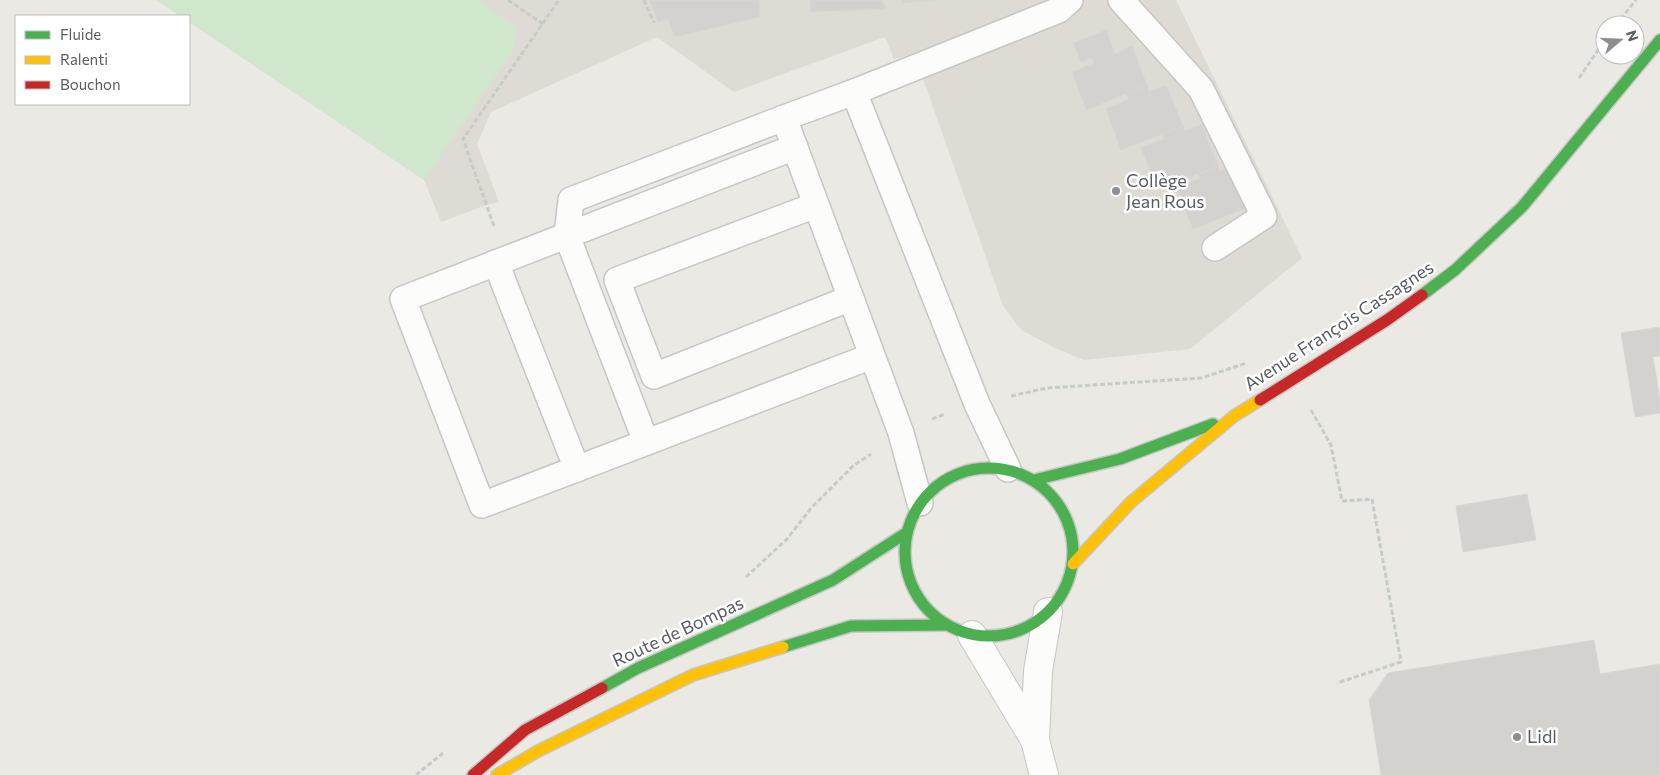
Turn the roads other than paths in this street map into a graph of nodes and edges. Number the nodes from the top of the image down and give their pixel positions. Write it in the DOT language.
graph roads {
  1 [pos="1070,0"];
  2 [pos="1120,0"];
  3 [pos="1660,40"];
  4 [pos="854,92"];
  5 [pos="784,118"];
  6 [pos="795,147"];
  7 [pos="816,205"];
  8 [pos="567,236"];
  9 [pos="1215,248"];
  10 [pos="501,261"];
  11 [pos="851,298"];
  12 [pos="872,356"];
  13 [pos="1234,416"];
  14 [pos="646,442"];
  15 [pos="577,469"];
  16 [pos="1008,469"];
  17 [pos="1034,480"];
  18 [pos="920,503"];
  19 [pos="906,533"];
  20 [pos="1073,564"];
  21 [pos="1048,612"];
  22 [pos="946,625"];
  23 [pos="972,635"];
  24 [pos="1035,740"];
  25 [pos="472,775"];
  26 [pos="497,775"];
  27 [pos="1044,775"];
  1 -- 4 [label="lane"];
  2 -- 9 [label="lane"];
  3 -- 13 [label="main road, Avenue François Cassagnes"];
  4 -- 5 [label="lane"];
  4 -- 16 [label="lane"];
  5 -- 6 [label="lane"];
  5 -- 8 [label="lane"];
  6 -- 7 [label="lane"];
  6 -- 8 [label="lane"];
  7 -- 11 [label="lane"];
  7 -- 11 [label="lane"];
  8 -- 10 [label="lane"];
  8 -- 14 [label="lane"];
  10 -- 15 [label="lane"];
  10 -- 15 [label="lane"];
  11 -- 12 [label="lane"];
  12 -- 14 [label="lane"];
  12 -- 18 [label="lane"];
  13 -- 17 [label="main road, Avenue François Cassagnes"];
  13 -- 20 [label="main road, Avenue François Cassagnes"];
  14 -- 15 [label="lane"];
  16 -- 17 [label="main road"];
  16 -- 18 [label="main road"];
  17 -- 20 [label="main road"];
  18 -- 19 [label="main road"];
  19 -- 22 [label="main road"];
  19 -- 25 [label="main road, Route de Bompas"];
  20 -- 21 [label="main road"];
  21 -- 23 [label="main road"];
  21 -- 24 [label="street"];
  22 -- 23 [label="main road"];
  22 -- 26 [label="main road"];
  23 -- 24 [label="street"];
  24 -- 27 [label="street"];
}
